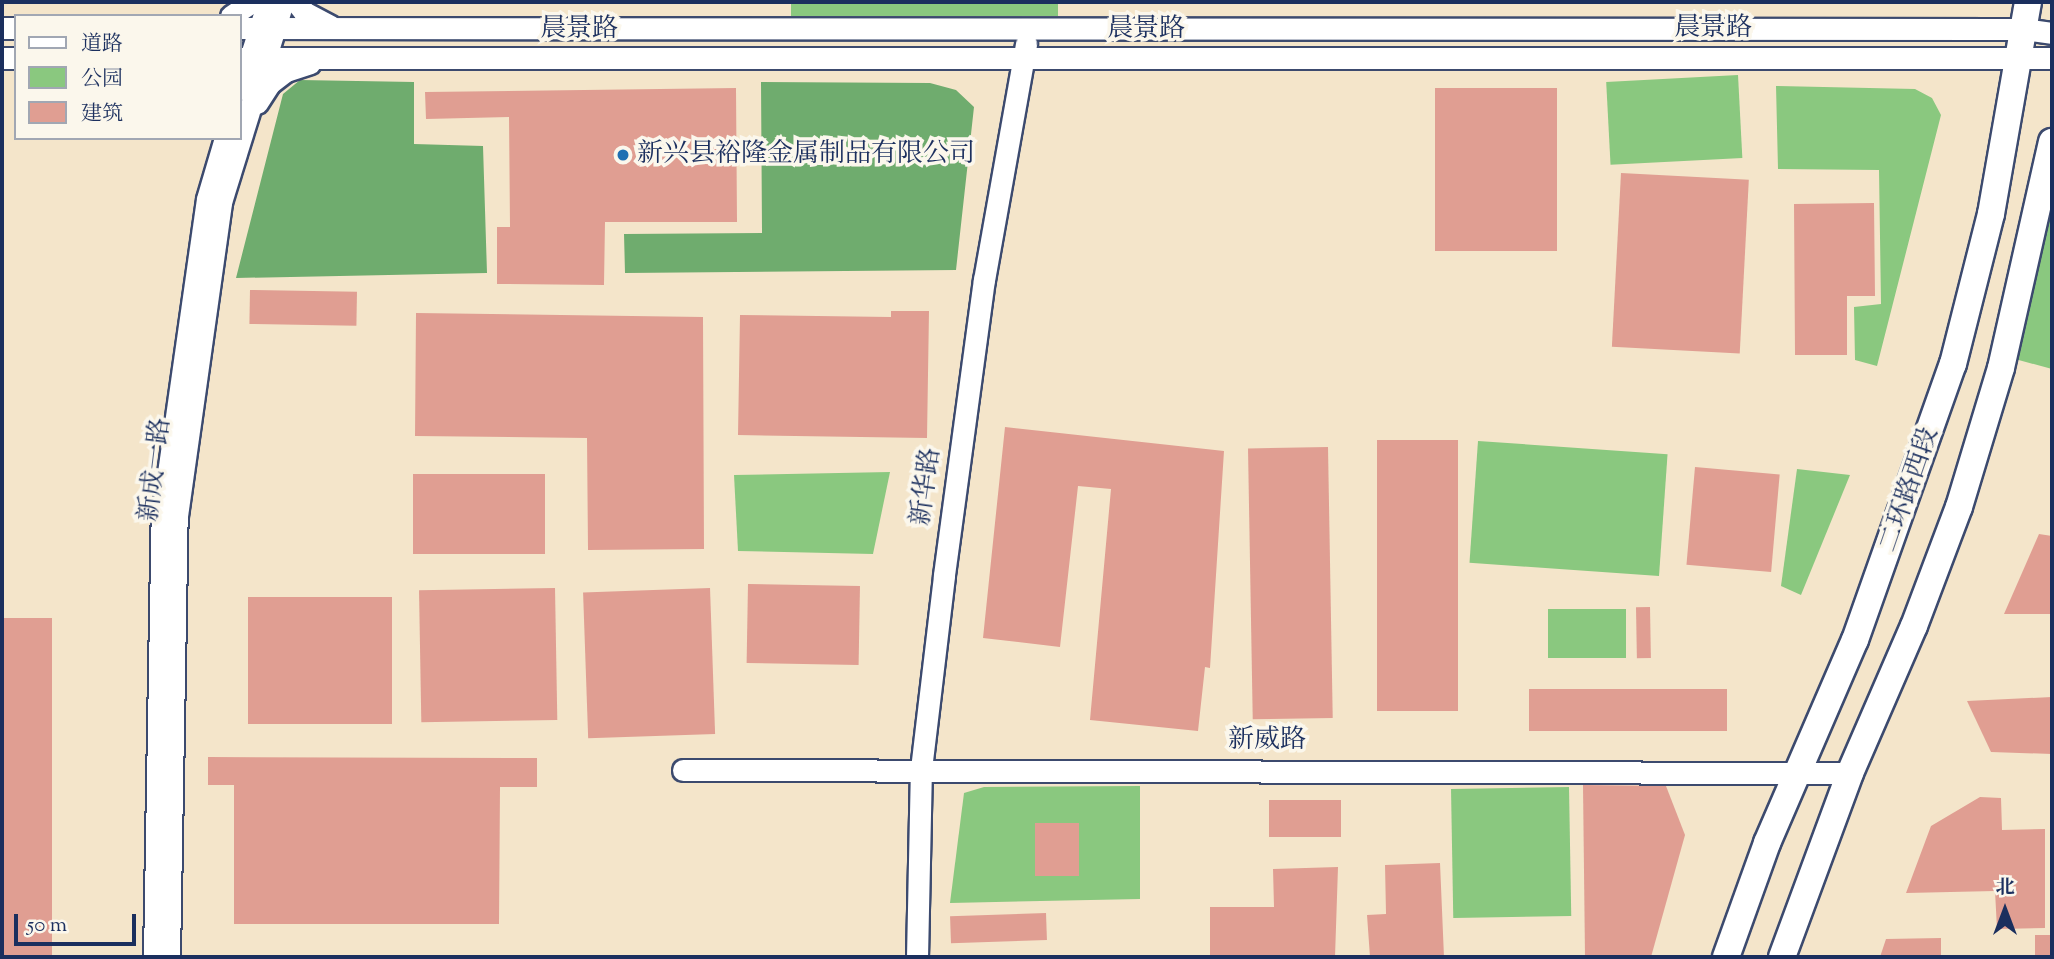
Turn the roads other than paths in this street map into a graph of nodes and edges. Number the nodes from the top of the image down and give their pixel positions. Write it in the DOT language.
graph roads {
  1 [pos="252,2"];
  2 [pos="268,2"];
  3 [pos="284,2"];
  4 [pos="296,2"];
  5 [pos="2028,2"];
  6 [pos="234,14"];
  7 [pos="257,28"];
  8 [pos="338,28"];
  9 [pos="1030,28"];
  10 [pos="2024,29"];
  11 [pos="2052,33"];
  12 [pos="2019,57"];
  13 [pos="251,58"];
  14 [pos="329,58"];
  15 [pos="1023,58"];
  16 [pos="2052,58"];
  17 [pos="242,83"];
  18 [pos="245,123"];
  19 [pos="242,133"];
  20 [pos="224,140"];
  21 [pos="240,140"];
  22 [pos="2052,142"];
  23 [pos="683,769"];
  24 [pos="921,769"];
  25 [pos="1797,770"];
  26 [pos="1850,773"];
  27 [pos="154,957"];
  28 [pos="169,957"];
  29 [pos="917,957"];
  30 [pos="1726,957"];
  31 [pos="1782,957"];
  1 -- 6 [label="street"];
  2 -- 7 [label="street, 新成一路"];
  3 -- 7 [label="street, 新成一路"];
  4 -- 8 [label="street"];
  5 -- 10 [label="main road, 二环路西段"];
  7 -- 8 [label="street, 晨景路"];
  7 -- 13 [label="street, 新成一路"];
  8 -- 9 [label="street, 晨景路"];
  9 -- 10 [label="street, 晨景路"];
  9 -- 15 [label="street, 新华路"];
  10 -- 11 [label="street, 晨景路"];
  10 -- 12 [label="main road, 二环路西段"];
  12 -- 15 [label="street, 晨景路"];
  12 -- 16 [label="street, 晨景路"];
  12 -- 25 [label="main road, 二环路西段"];
  13 -- 14 [label="street, 晨景路"];
  13 -- 17 [label="street, 新成一路"];
  13 -- 18 [label="street, 新成一路"];
  14 -- 15 [label="street, 晨景路"];
  14 -- 18 [label="street"];
  15 -- 24 [label="street, 新华路"];
  18 -- 19 [label="street, 新成一路"];
  20 -- 27 [label="street, 新成一路"];
  21 -- 28 [label="street, 新成一路"];
  22 -- 26 [label="main road, 二环路西段"];
  23 -- 24 [label="street, 新威路"];
  24 -- 25 [label="street, 新威路"];
  24 -- 29 [label="street, 新华路"];
  25 -- 26 [label="street, 新威路"];
  25 -- 30 [label="main road, 二环路西段"];
  26 -- 31 [label="main road, 二环路西段"];
}
